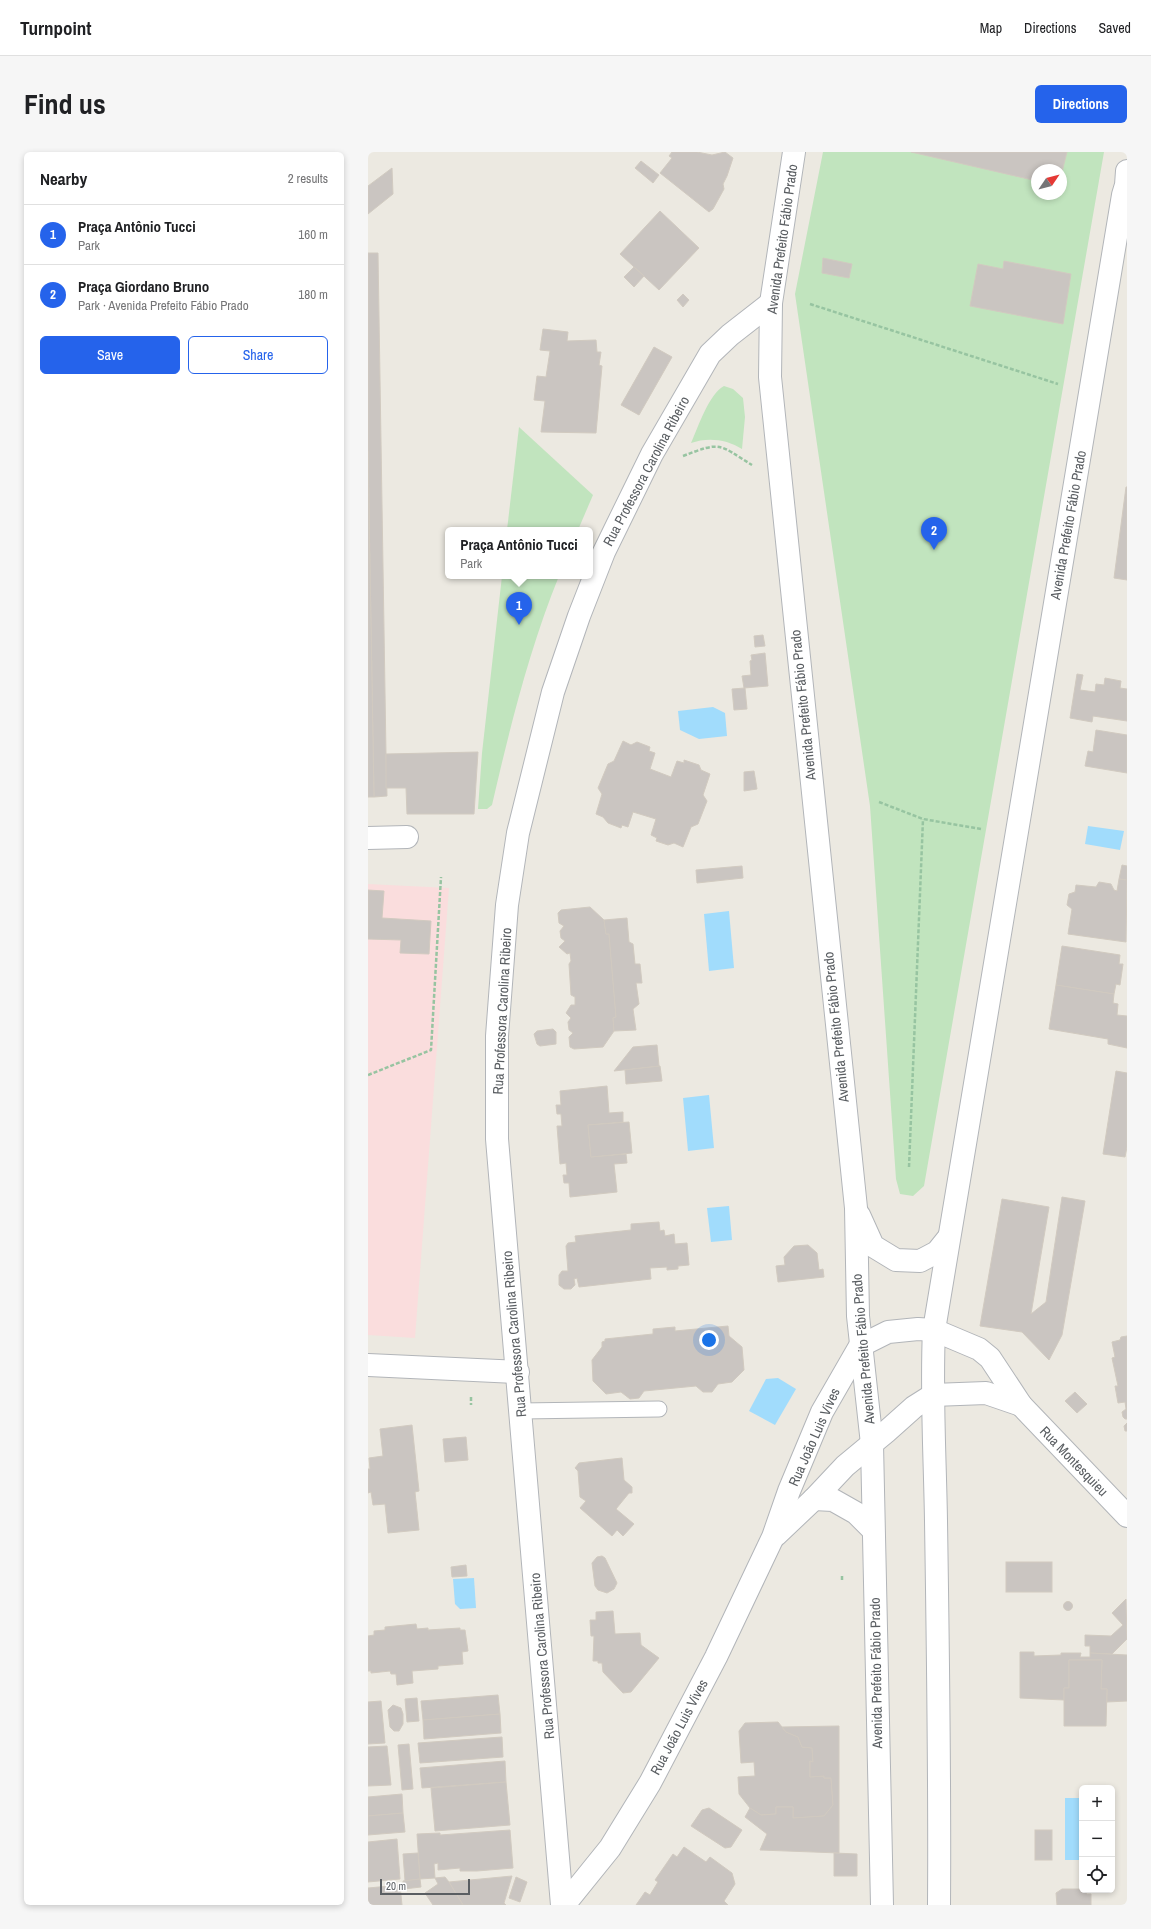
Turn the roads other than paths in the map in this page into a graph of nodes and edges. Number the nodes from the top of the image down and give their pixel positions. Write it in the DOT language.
graph roads {
  1 [pos="794,152"];
  2 [pos="1127,180"];
  3 [pos="771,303"];
  4 [pos="368,838"];
  5 [pos="408,838"];
  6 [pos="856,1208"];
  7 [pos="948,1236"];
  8 [pos="934,1330"];
  9 [pos="860,1346"];
  10 [pos="368,1364"];
  11 [pos="518,1372"];
  12 [pos="933,1395"];
  13 [pos="1022,1405"];
  14 [pos="659,1409"];
  15 [pos="521,1411"];
  16 [pos="872,1444"];
  17 [pos="814,1499"];
  18 [pos="1127,1516"];
  19 [pos="873,1530"];
  20 [pos="773,1537"];
  21 [pos="563,1905"];
  22 [pos="882,1905"];
  23 [pos="939,1905"];
  1 -- 3 [label="street, Avenida Prefeito Fábio Prado"];
  2 -- 7 [label="street, Avenida Prefeito Fábio Prado"];
  3 -- 6 [label="street, Avenida Prefeito Fábio Prado"];
  3 -- 11 [label="street, Rua Professora Carolina Ribeiro"];
  4 -- 5 [label="street"];
  6 -- 7 [label="street"];
  6 -- 9 [label="street, Avenida Prefeito Fábio Prado"];
  7 -- 8 [label="street, Avenida Prefeito Fábio Prado"];
  8 -- 9 [label="street"];
  8 -- 12 [label="street, Avenida Prefeito Fábio Prado"];
  8 -- 13 [label="street, Rua Montesquieu"];
  9 -- 16 [label="street, Avenida Prefeito Fábio Prado"];
  9 -- 20 [label="street, Rua João Luis Vives"];
  10 -- 11 [label="street"];
  11 -- 15 [label="street, Rua Professora Carolina Ribeiro"];
  12 -- 13 [label="street, Rua Montesquieu"];
  12 -- 16 [label="street, Rua João Luis Vives"];
  12 -- 23 [label="street, Avenida Prefeito Fábio Prado"];
  13 -- 18 [label="street, Rua Montesquieu"];
  14 -- 15 [label="lane"];
  15 -- 21 [label="street, Rua Professora Carolina Ribeiro"];
  16 -- 17 [label="street, Rua João Luis Vives"];
  16 -- 19 [label="street, Avenida Prefeito Fábio Prado"];
  17 -- 19 [label="street, Rua João Luis Vives"];
  17 -- 20 [label="street, Rua João Luis Vives"];
  19 -- 22 [label="street, Avenida Prefeito Fábio Prado"];
  20 -- 21 [label="street, Rua João Luis Vives"];
}
